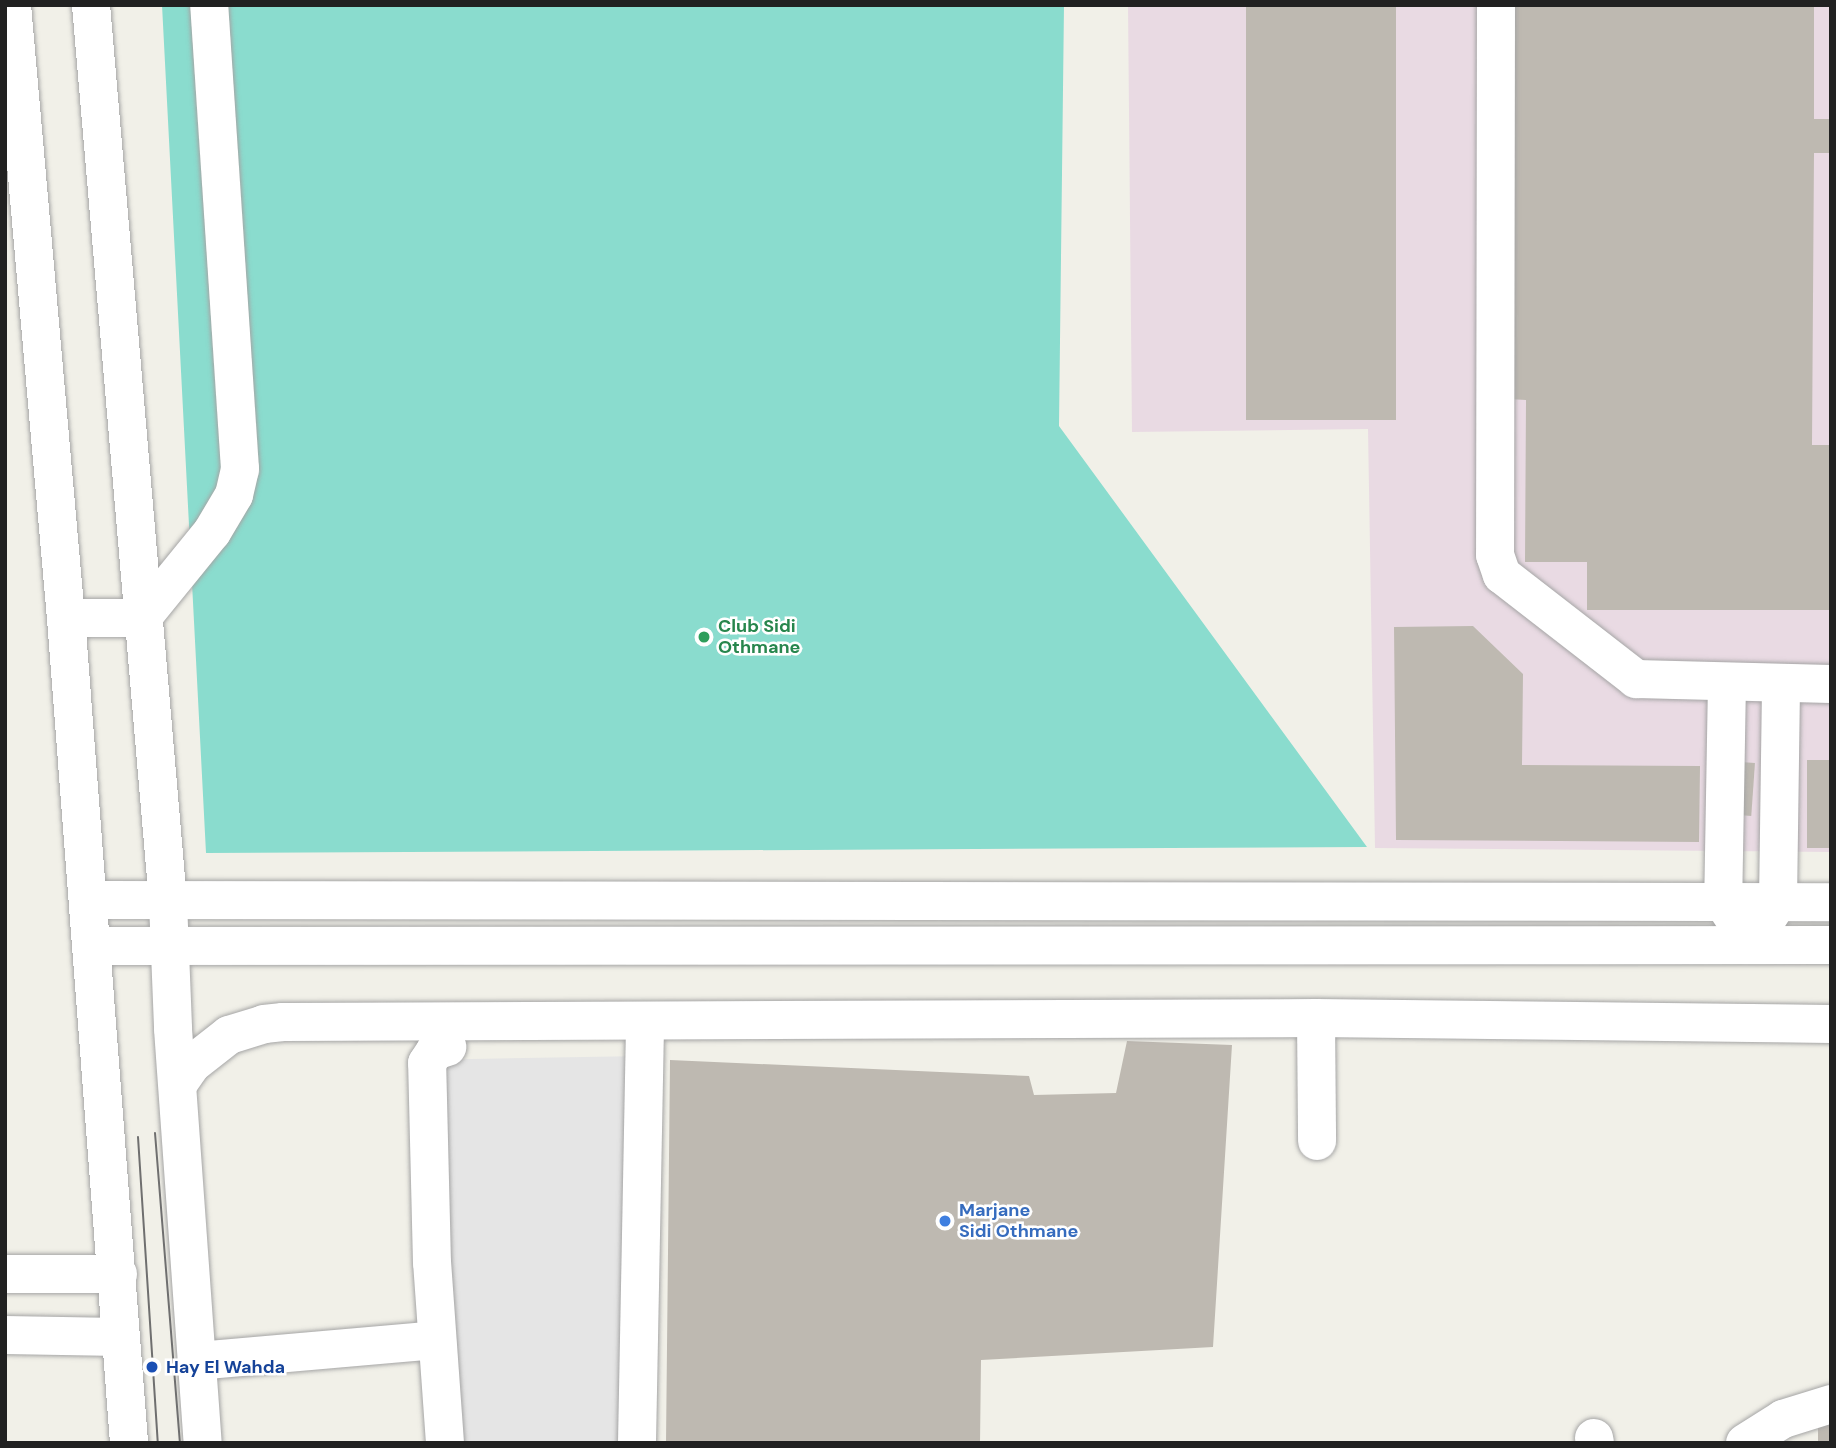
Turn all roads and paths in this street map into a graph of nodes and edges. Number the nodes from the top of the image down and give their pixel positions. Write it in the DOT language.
graph roads {
  1 [pos="12,5"];
  2 [pos="91,5"];
  3 [pos="209,5"];
  4 [pos="1496,5"];
  5 [pos="66,618"];
  6 [pos="142,618"];
  7 [pos="1727,682"];
  8 [pos="1782,683"];
  9 [pos="1831,684"];
  10 [pos="88,900"];
  11 [pos="168,902"];
  12 [pos="1723,902"];
  13 [pos="1778,902"];
  14 [pos="1831,902"];
  15 [pos="1751,944"];
  16 [pos="1831,945"];
  17 [pos="92,946"];
  18 [pos="169,947"];
  19 [pos="1316,1018"];
  20 [pos="645,1021"];
  21 [pos="1831,1024"];
  22 [pos="447,1047"];
  23 [pos="178,1084"];
  24 [pos="1317,1141"];
  25 [pos="5,1274"];
  26 [pos="118,1274"];
  27 [pos="5,1335"];
  28 [pos="119,1337"];
  29 [pos="437,1340"];
  30 [pos="197,1361"];
  31 [pos="1831,1405"];
  32 [pos="129,1443"];
  33 [pos="202,1443"];
  34 [pos="445,1443"];
  35 [pos="637,1443"];
  36 [pos="1745,1443"];
  1 -- 5 [label="street"];
  2 -- 6 [label="street"];
  3 -- 6 [label="street"];
  4 -- 7 [label="street"];
  5 -- 6 [label="street"];
  5 -- 10 [label="street"];
  6 -- 11 [label="street"];
  7 -- 8 [label="street"];
  7 -- 12 [label="street"];
  8 -- 9 [label="street"];
  8 -- 13 [label="street"];
  10 -- 11 [label="street"];
  10 -- 17 [label="street"];
  11 -- 12 [label="street"];
  11 -- 18 [label="street"];
  12 -- 13 [label="street"];
  12 -- 15 [label="street"];
  13 -- 14 [label="street"];
  13 -- 15 [label="street"];
  15 -- 16 [label="street"];
  15 -- 18 [label="street"];
  17 -- 18 [label="street"];
  17 -- 26 [label="street"];
  18 -- 23 [label="street"];
  19 -- 20 [label="street"];
  19 -- 21 [label="street"];
  19 -- 24 [label="street"];
  20 -- 23 [label="street"];
  20 -- 35 [label="street"];
  22 -- 29 [label="street"];
  23 -- 30 [label="street"];
  25 -- 26 [label="street"];
  26 -- 28 [label="street"];
  27 -- 28 [label="street"];
  28 -- 32 [label="street"];
  29 -- 30 [label="street"];
  29 -- 34 [label="street"];
  30 -- 33 [label="street"];
  31 -- 36 [label="street"];
}
